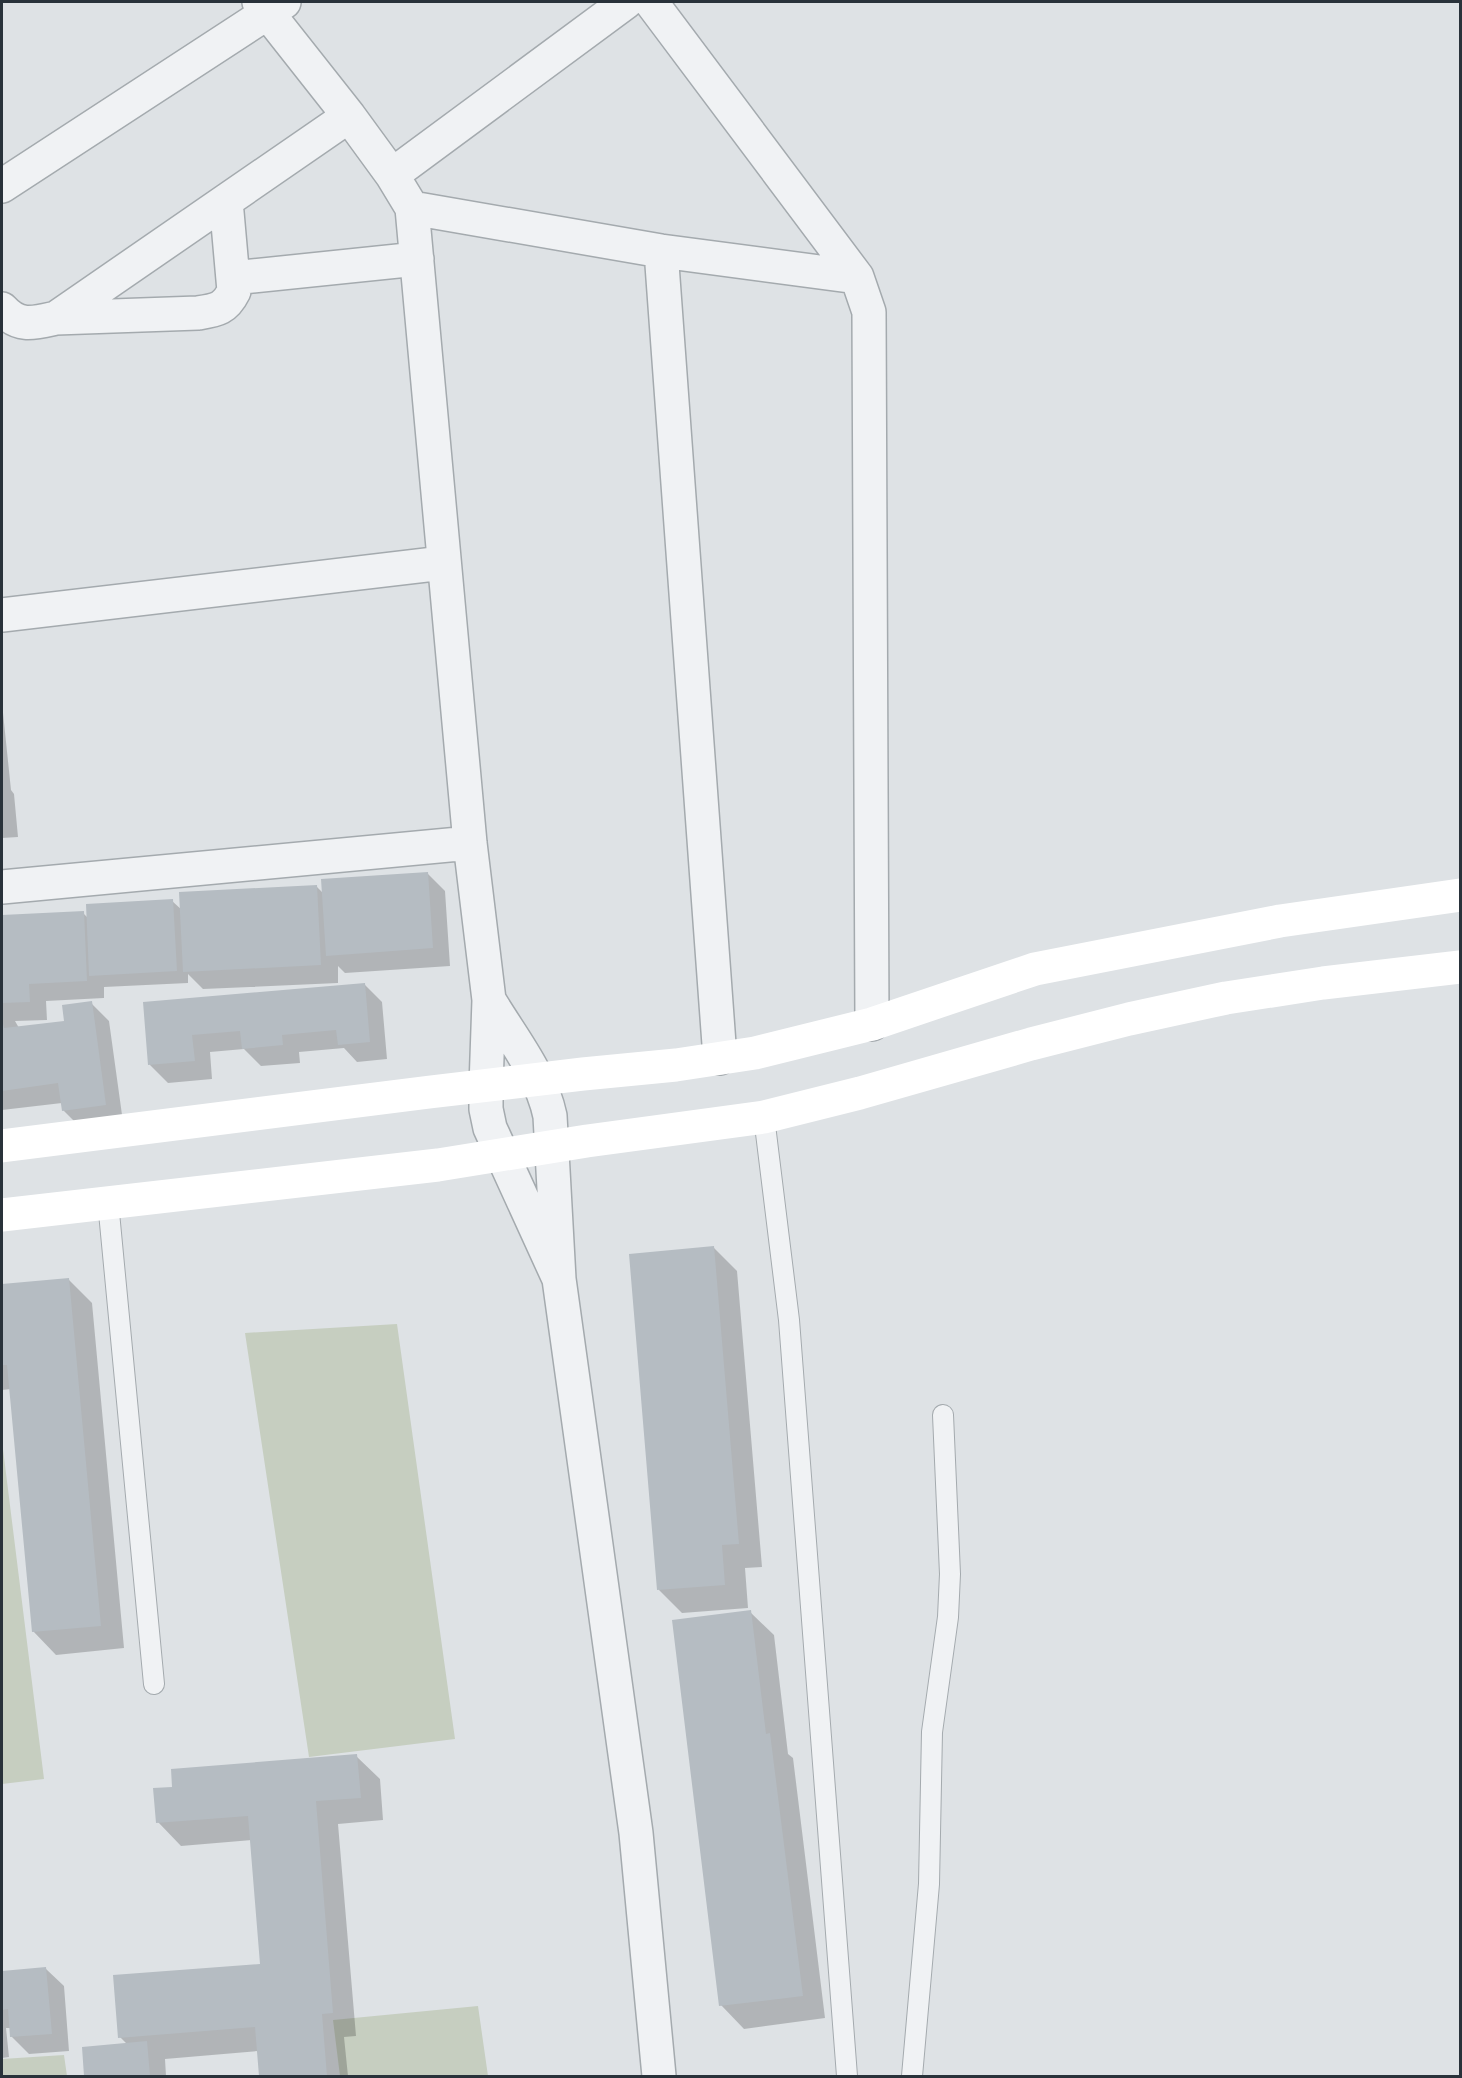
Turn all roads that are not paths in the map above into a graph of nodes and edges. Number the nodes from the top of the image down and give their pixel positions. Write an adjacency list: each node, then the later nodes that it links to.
1 (626, 2): 5 (street)
2 (651, 2): 11 (street)
3 (270, 6): 4 (street); 6 (street)
4 (349, 116): 5 (street); 7 (street)
5 (392, 175): 8 (street)
6 (2, 186)
7 (226, 201): 12 (street); 14 (street)
8 (412, 208): 9 (street); 10 (street)
9 (661, 251): 11 (street); 23 (street)
10 (417, 259): 12 (street); 15 (street)
11 (857, 277): 22 (street)
12 (233, 278): 14 (street)
13 (2, 309): 14 (street)
14 (56, 318)
15 (443, 564): 16 (street); 17 (street)
16 (2, 615)
17 (470, 843): 18 (street); 21 (street)
18 (2, 887)
19 (1461, 895): 22 (street)
20 (1461, 967): 26 (street)
21 (489, 1000): 24 (street); 25 (street)
22 (872, 1024): 23 (street)
23 (720, 1058): 24 (street)
24 (538, 1080): 25 (street); 28 (street)
25 (486, 1086): 27 (street); 29 (street)
26 (764, 1117): 28 (street); 36 (lane)
27 (2, 1146)
28 (552, 1146): 29 (street); 32 (street)
29 (503, 1154): 30 (street); 32 (street)
30 (108, 1202): 31 (street); 34 (lane)
31 (2, 1215)
32 (559, 1279): 35 (street)
33 (943, 1414): 37 (lane)
34 (154, 1684)
35 (660, 2076)
36 (847, 2076)
37 (912, 2076)

